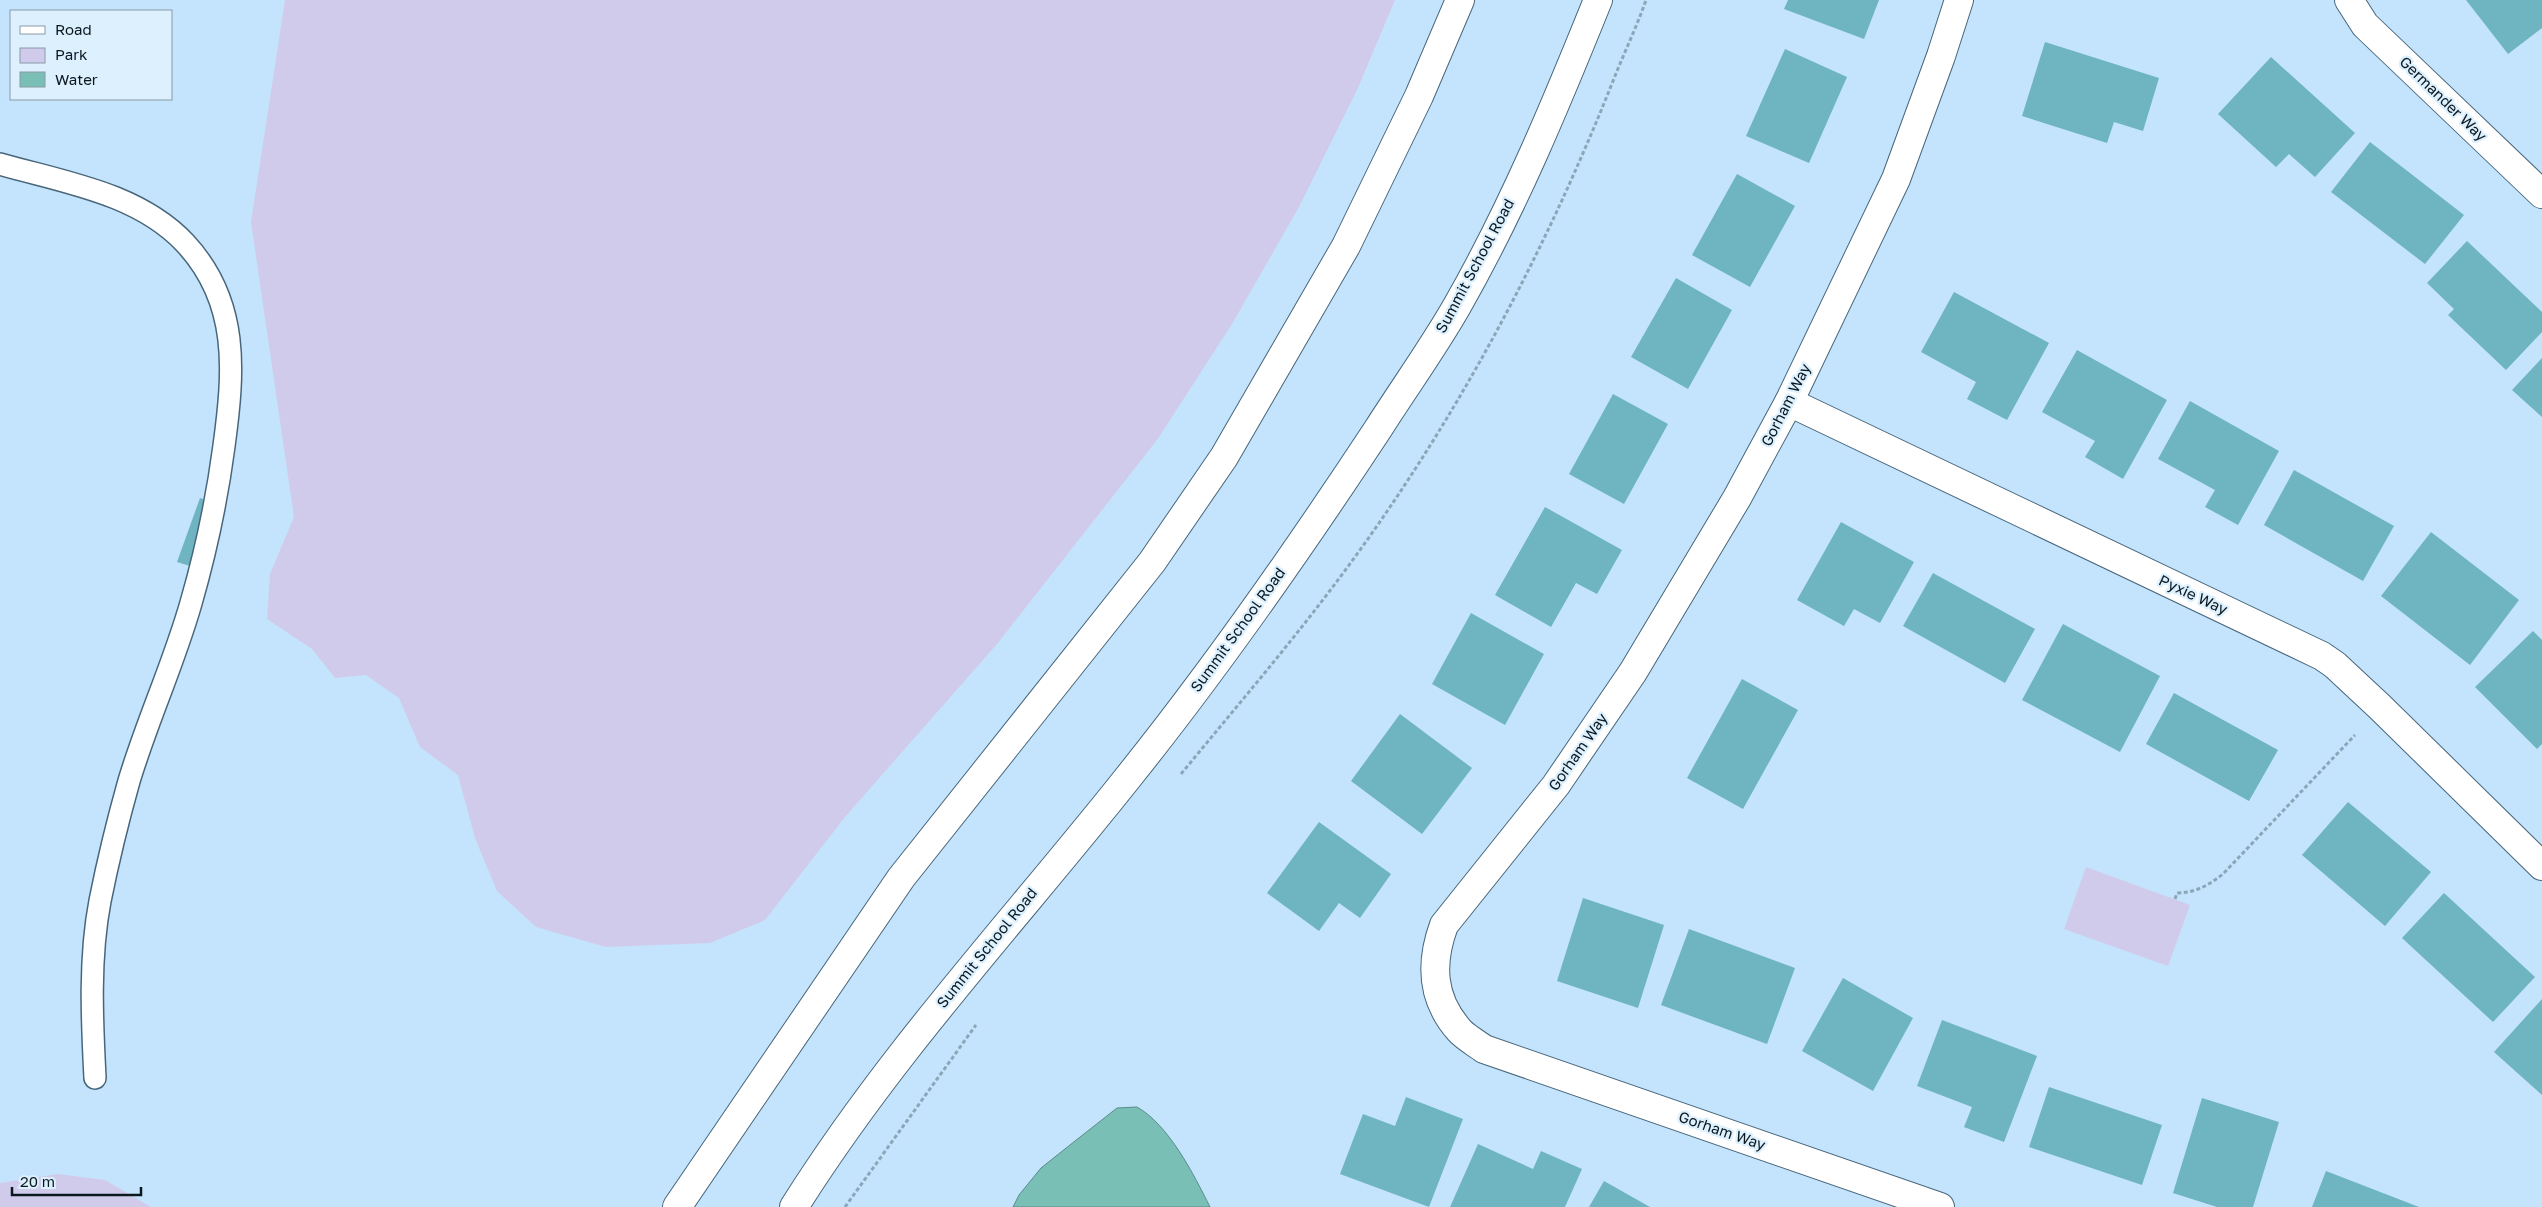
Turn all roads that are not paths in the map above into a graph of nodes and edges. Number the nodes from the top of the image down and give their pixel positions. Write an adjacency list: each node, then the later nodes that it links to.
1 (1460, 0): 10 (street)
2 (1598, 0): 11 (street, Summit School Road)
3 (1959, 0): 7 (street, Gorham Way)
4 (2349, 0): 6 (street, Germander Way)
5 (0, 164): 9 (lane)
6 (2542, 194)
7 (1789, 402): 8 (street, Pyxie Way); 12 (street, Gorham Way)
8 (2542, 866)
9 (95, 1078)
10 (676, 1207)
11 (794, 1207)
12 (1940, 1207)

